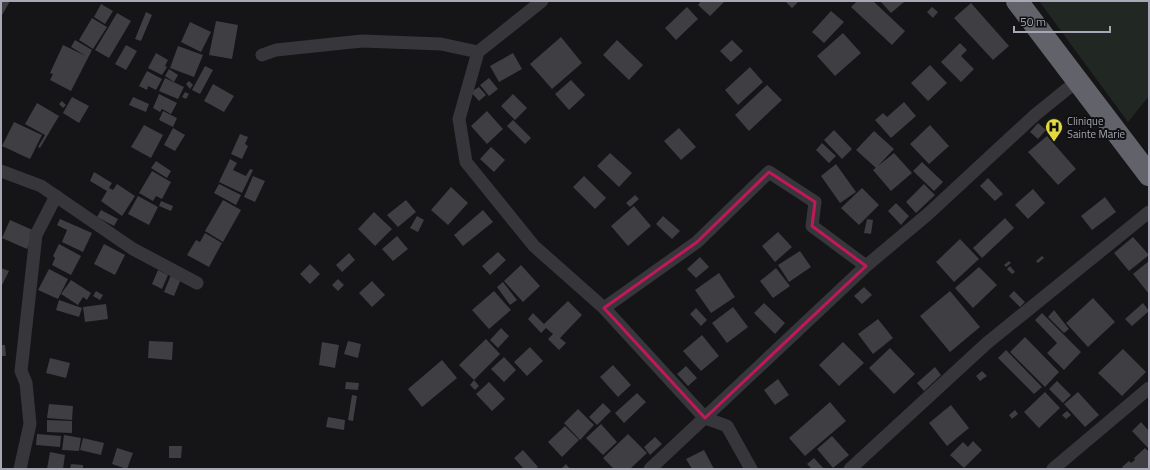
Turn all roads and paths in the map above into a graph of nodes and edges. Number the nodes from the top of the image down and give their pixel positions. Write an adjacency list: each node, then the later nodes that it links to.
1 (542, 1): 3 (street)
2 (1017, 1): 5 (highway)
3 (478, 52): 4 (street); 12 (street)
4 (262, 55)
5 (1077, 80): 7 (highway); 10 (street)
6 (1, 171): 8 (street)
7 (1149, 175)
8 (56, 196): 11 (street); 15 (street)
9 (1149, 212): 18 (street)
10 (866, 266): 12 (street); 14 (street)
11 (197, 283)
12 (604, 308): 14 (street)
13 (1149, 388): 19 (street)
14 (705, 418): 16 (street); 17 (street)
15 (20, 469)
16 (650, 469)
17 (751, 469)
18 (850, 469)
19 (1053, 469)

